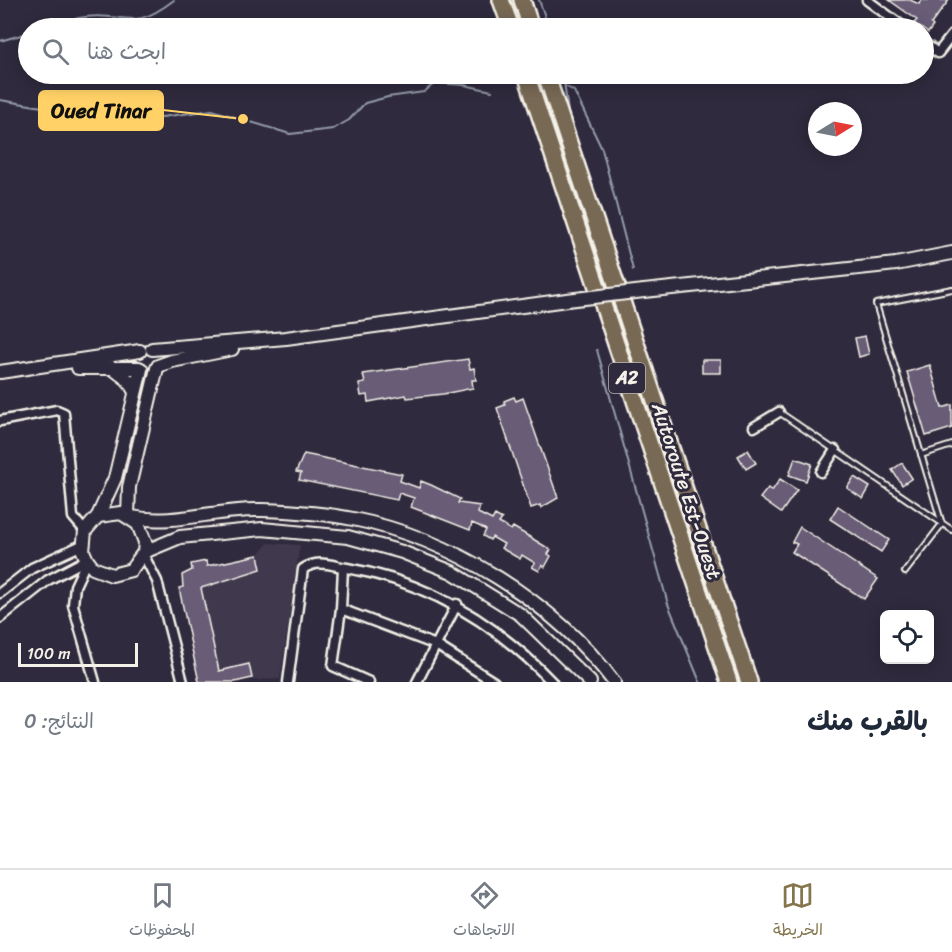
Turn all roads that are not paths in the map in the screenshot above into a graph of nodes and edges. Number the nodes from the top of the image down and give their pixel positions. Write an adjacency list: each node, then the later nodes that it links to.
1 (501, 0): 4 (highway)
2 (522, 0): 5 (highway)
3 (867, 0): 6 (street)
4 (507, 18)
5 (528, 18)
6 (891, 18)
7 (952, 35): 8 (street)
8 (934, 50)
9 (529, 84): 54 (highway, Autoroute Est-Ouest / A2)
10 (549, 84): 55 (highway, Autoroute Est-Ouest / A2)
11 (952, 253): 13 (main road, bridge)
12 (952, 288): 28 (lane)
13 (286, 338): 14 (main road); 15 (main road)
14 (146, 350): 17 (main road); 18 (main road); 19 (main road)
15 (185, 358): 17 (main road); 21 (main road)
16 (110, 367): 18 (main road); 19 (main road); 22 (main road)
17 (157, 367): 19 (main road); 21 (main road)
18 (32, 369): 20 (main road)
19 (140, 369): 22 (main road)
20 (0, 372)
21 (152, 386): 31 (main road)
22 (135, 392): 30 (main road)
23 (779, 412): 25 (street); 27 (lane)
24 (0, 421): 34 (street)
25 (754, 427)
26 (952, 445): 28 (lane)
27 (835, 450): 29 (street); 32 (lane)
28 (921, 455): 32 (lane)
29 (821, 472)
30 (98, 516): 31 (main road); 34 (main road)
31 (129, 517): 36 (main road); 53 (main road)
32 (942, 524): 33 (lane); 39 (lane)
33 (952, 530)
34 (85, 531): 35 (main road)
35 (82, 545): 37 (main road); 40 (street)
36 (143, 553): 37 (main road); 46 (street); 52 (main road)
37 (87, 560): 43 (street); 45 (street)
38 (343, 568): 41 (street); 42 (street); 47 (street)
39 (905, 572)
40 (0, 593)
41 (457, 604): 44 (street); 51 (street)
42 (341, 609): 44 (street); 48 (street)
43 (0, 618)
44 (436, 645): 49 (street); 50 (street)
45 (95, 682)
46 (183, 682)
47 (288, 682)
48 (369, 682)
49 (417, 682)
50 (494, 682)
51 (552, 682)
52 (590, 682)
53 (614, 682)
54 (729, 682)
55 (749, 682)

